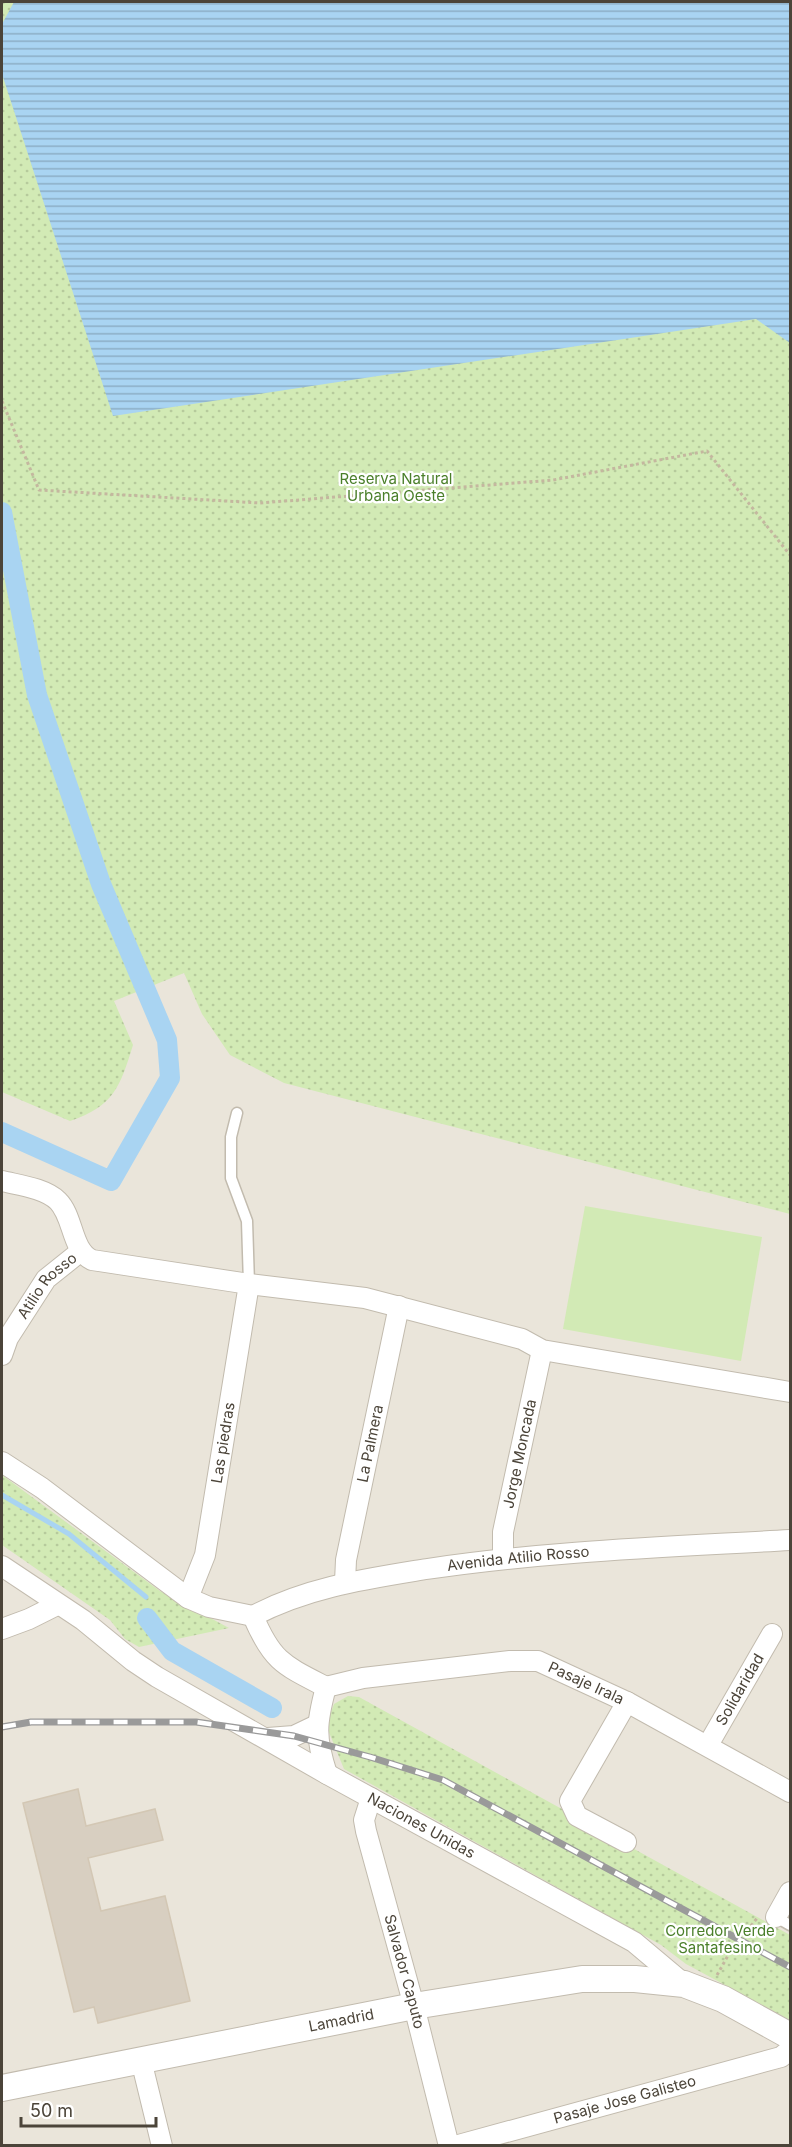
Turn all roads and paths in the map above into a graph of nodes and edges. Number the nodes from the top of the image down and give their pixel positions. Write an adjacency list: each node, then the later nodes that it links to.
1 (2, 401): 2 (path)
2 (790, 555)
3 (237, 1113): 6 (lane)
4 (2, 1181): 5 (street)
5 (81, 1251): 6 (street); 9 (street, Atilio Rosso)
6 (249, 1284): 7 (street); 16 (street, Las piedras)
7 (399, 1306): 8 (street); 15 (street, La Palmera)
8 (542, 1350): 10 (street); 13 (street, Jorge Moncada)
9 (2, 1355)
10 (790, 1392)
11 (2, 1462): 16 (street)
12 (790, 1540): 13 (street, Avenida Atilio Rosso)
13 (503, 1557): 15 (street, Avenida Atilio Rosso)
14 (2, 1566): 17 (street, Naciones Unidas)
15 (345, 1582): 18 (street, Avenida Atilio Rosso)
16 (188, 1598): 18 (street)
17 (57, 1605): 19 (street); 24 (street, Naciones Unidas)
18 (253, 1616): 21 (street)
19 (2, 1629)
20 (772, 1634): 25 (street, Solidaridad)
21 (326, 1687): 22 (street, Pasaje Irala); 23 (street)
22 (627, 1702): 25 (street, Pasaje Irala); 29 (street)
23 (317, 1725): 24 (street); 26 (street)
24 (268, 1738): 26 (street, Naciones Unidas)
25 (708, 1746): 27 (street, Pasaje Irala)
26 (327, 1774): 28 (street, Naciones Unidas)
27 (790, 1791)
28 (371, 1797): 33 (street, Naciones Unidas); 34 (street, Salvador Caputo)
29 (626, 1842)
30 (790, 1892): 31 (street)
31 (783, 1921): 32 (path)
32 (720, 1969)
33 (684, 1984): 34 (street, Lamadrid); 35 (street, Naciones Unidas)
34 (414, 2006): 37 (street, Lamadrid); 40 (street, Salvador Caputo)
35 (790, 2036)
36 (790, 2050): 41 (street, Pasaje Jose Galisteo)
37 (141, 2060): 38 (street, Lamadrid); 39 (street)
38 (2, 2088)
39 (162, 2145)
40 (449, 2145)
41 (455, 2145)

